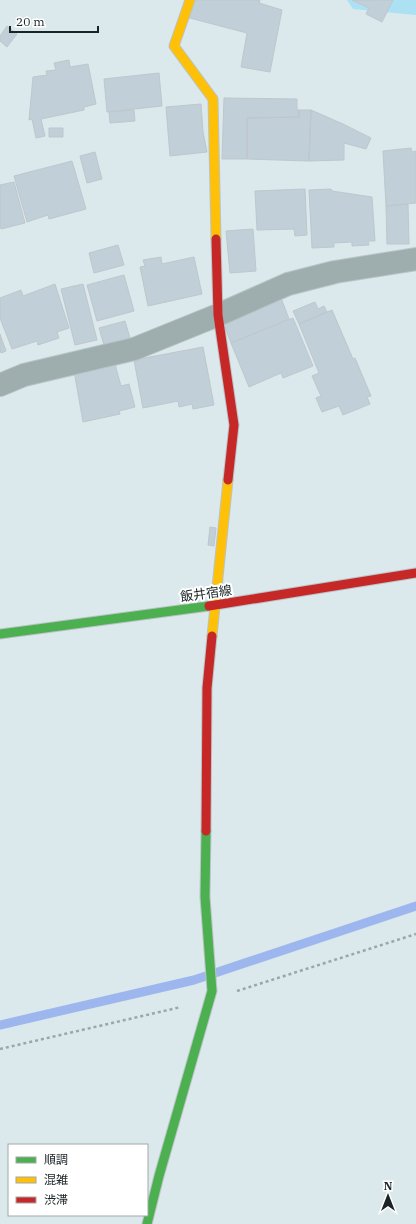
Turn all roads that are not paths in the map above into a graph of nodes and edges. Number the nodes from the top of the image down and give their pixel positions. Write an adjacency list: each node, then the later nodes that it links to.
1 (190, 0): 3 (street)
2 (416, 259): 3 (street)
3 (218, 315): 4 (street); 6 (street)
4 (0, 385)
5 (416, 574): 6 (street, 飯井宿線)
6 (217, 605): 7 (street, 飯井宿線); 8 (street)
7 (0, 634)
8 (147, 1224)

